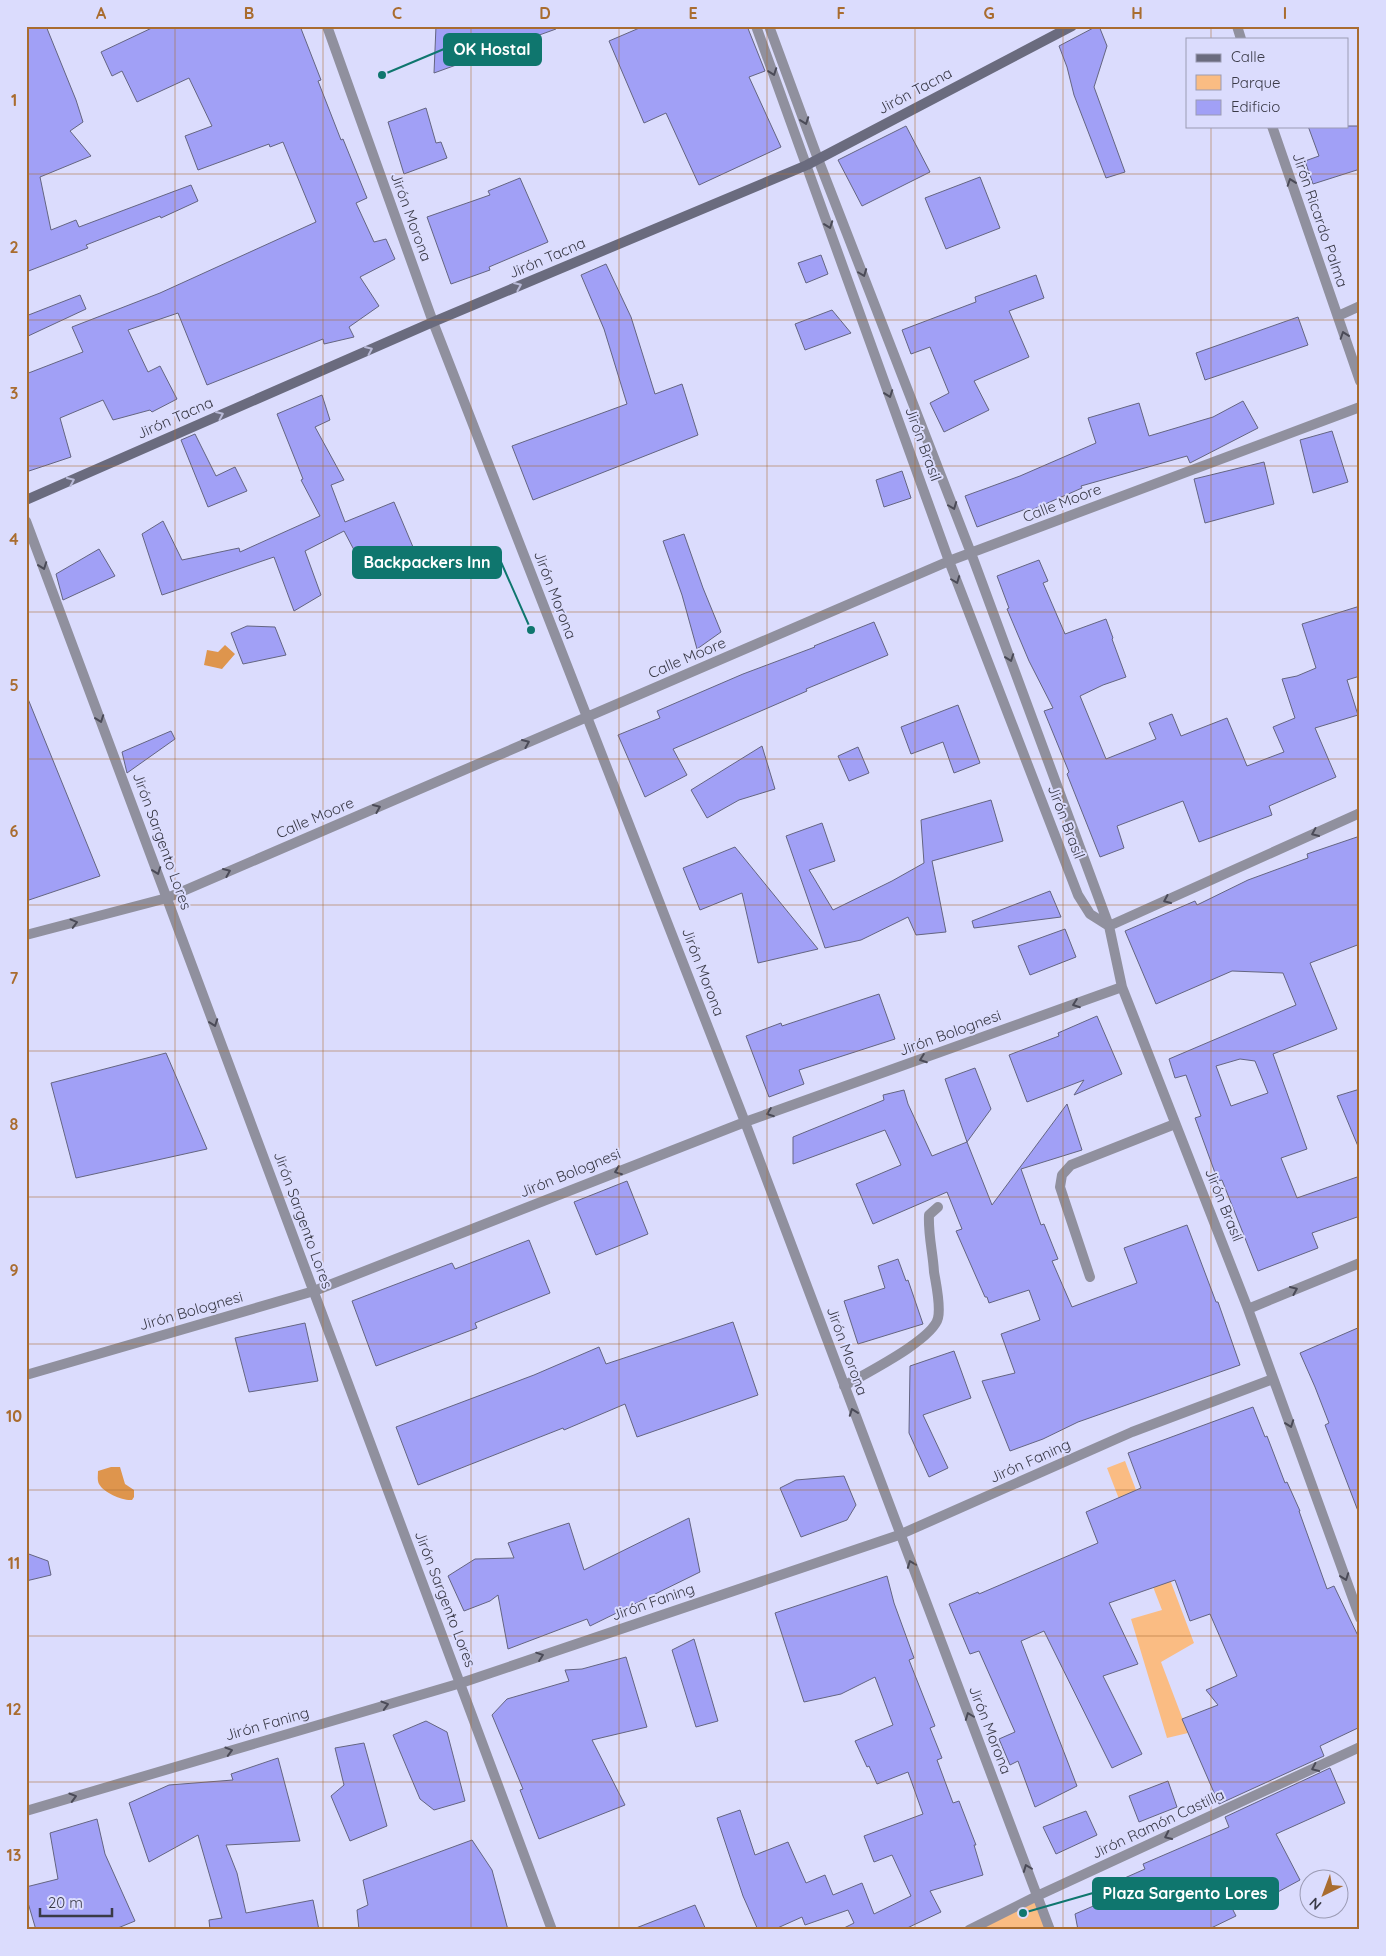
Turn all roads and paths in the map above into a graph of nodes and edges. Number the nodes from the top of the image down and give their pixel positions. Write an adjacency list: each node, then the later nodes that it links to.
1 (327, 26): 12 (street, Jirón Morona)
2 (756, 26): 9 (street, Jirón Brasil, one-way to 9)
3 (770, 26): 8 (street, one-way to 8)
4 (1072, 26): 8 (street, Jirón Tacna)
5 (1237, 26): 6 (street)
6 (1242, 38)
7 (1273, 128): 11 (street, Jirón Ricardo Palma, one-way to 7)
8 (818, 159): 9 (street, Jirón Tacna); 13 (street, one-way to 13)
9 (807, 164): 12 (street, Jirón Tacna, one-way to 9); 14 (street, Jirón Brasil, one-way to 14)
10 (1360, 306): 11 (street)
11 (1338, 316): 15 (street, Jirón Ricardo Palma, one-way to 11)
12 (433, 322): 17 (street, Jirón Tacna, one-way to 12); 21 (street, Jirón Morona)
13 (900, 369): 14 (street); 19 (street, one-way to 19)
14 (882, 376): 20 (street, Jirón Brasil, one-way to 20)
15 (1360, 381)
16 (1360, 407): 19 (street, Calle Moore)
17 (26, 500)
18 (26, 521): 23 (street, Jirón Sargento Lores, one-way to 23)
19 (971, 554): 20 (street, Calle Moore); 24 (street, one-way to 24)
20 (949, 561): 21 (street, Calle Moore); 24 (street, Jirón Brasil, one-way to 24)
21 (586, 717): 23 (street, Calle Moore, one-way to 21); 27 (street, Jirón Morona)
22 (1360, 813): 24 (street, one-way to 24)
23 (167, 898): 25 (street, Calle Moore, one-way to 23); 32 (street, Jirón Sargento Lores, one-way to 32)
24 (1109, 926): 26 (street, Jirón Brasil)
25 (26, 934)
26 (1122, 987): 27 (street, Jirón Bolognesi, one-way to 27); 28 (street, Jirón Brasil)
27 (745, 1122): 32 (street, Jirón Bolognesi, one-way to 32); 36 (street, Jirón Morona)
28 (1175, 1124): 31 (street); 33 (street, Jirón Brasil)
29 (938, 1207): 36 (street)
30 (1360, 1263): 33 (street, one-way to 30)
31 (1090, 1277)
32 (314, 1291): 34 (street, Jirón Bolognesi); 39 (street, Jirón Sargento Lores)
33 (1248, 1309): 35 (street, Jirón Brasil)
34 (26, 1375)
35 (1273, 1379): 37 (street, Jirón Faning); 38 (street, Jirón Brasil, one-way to 38)
36 (844, 1386): 37 (street, Jirón Morona, one-way to 36)
37 (899, 1535): 39 (street, Jirón Faning, one-way to 37); 42 (street, Jirón Morona, one-way to 37)
38 (1360, 1618)
39 (460, 1683): 41 (street, Jirón Faning, one-way to 39); 43 (street, Jirón Sargento Lores)
40 (1360, 1748): 42 (street, Jirón Ramón Castilla, one-way to 42)
41 (26, 1811)
42 (1037, 1896): 44 (street, Jirón Ramón Castilla); 45 (street, Jirón Morona)
43 (552, 1930)
44 (969, 1930)
45 (1050, 1930)

